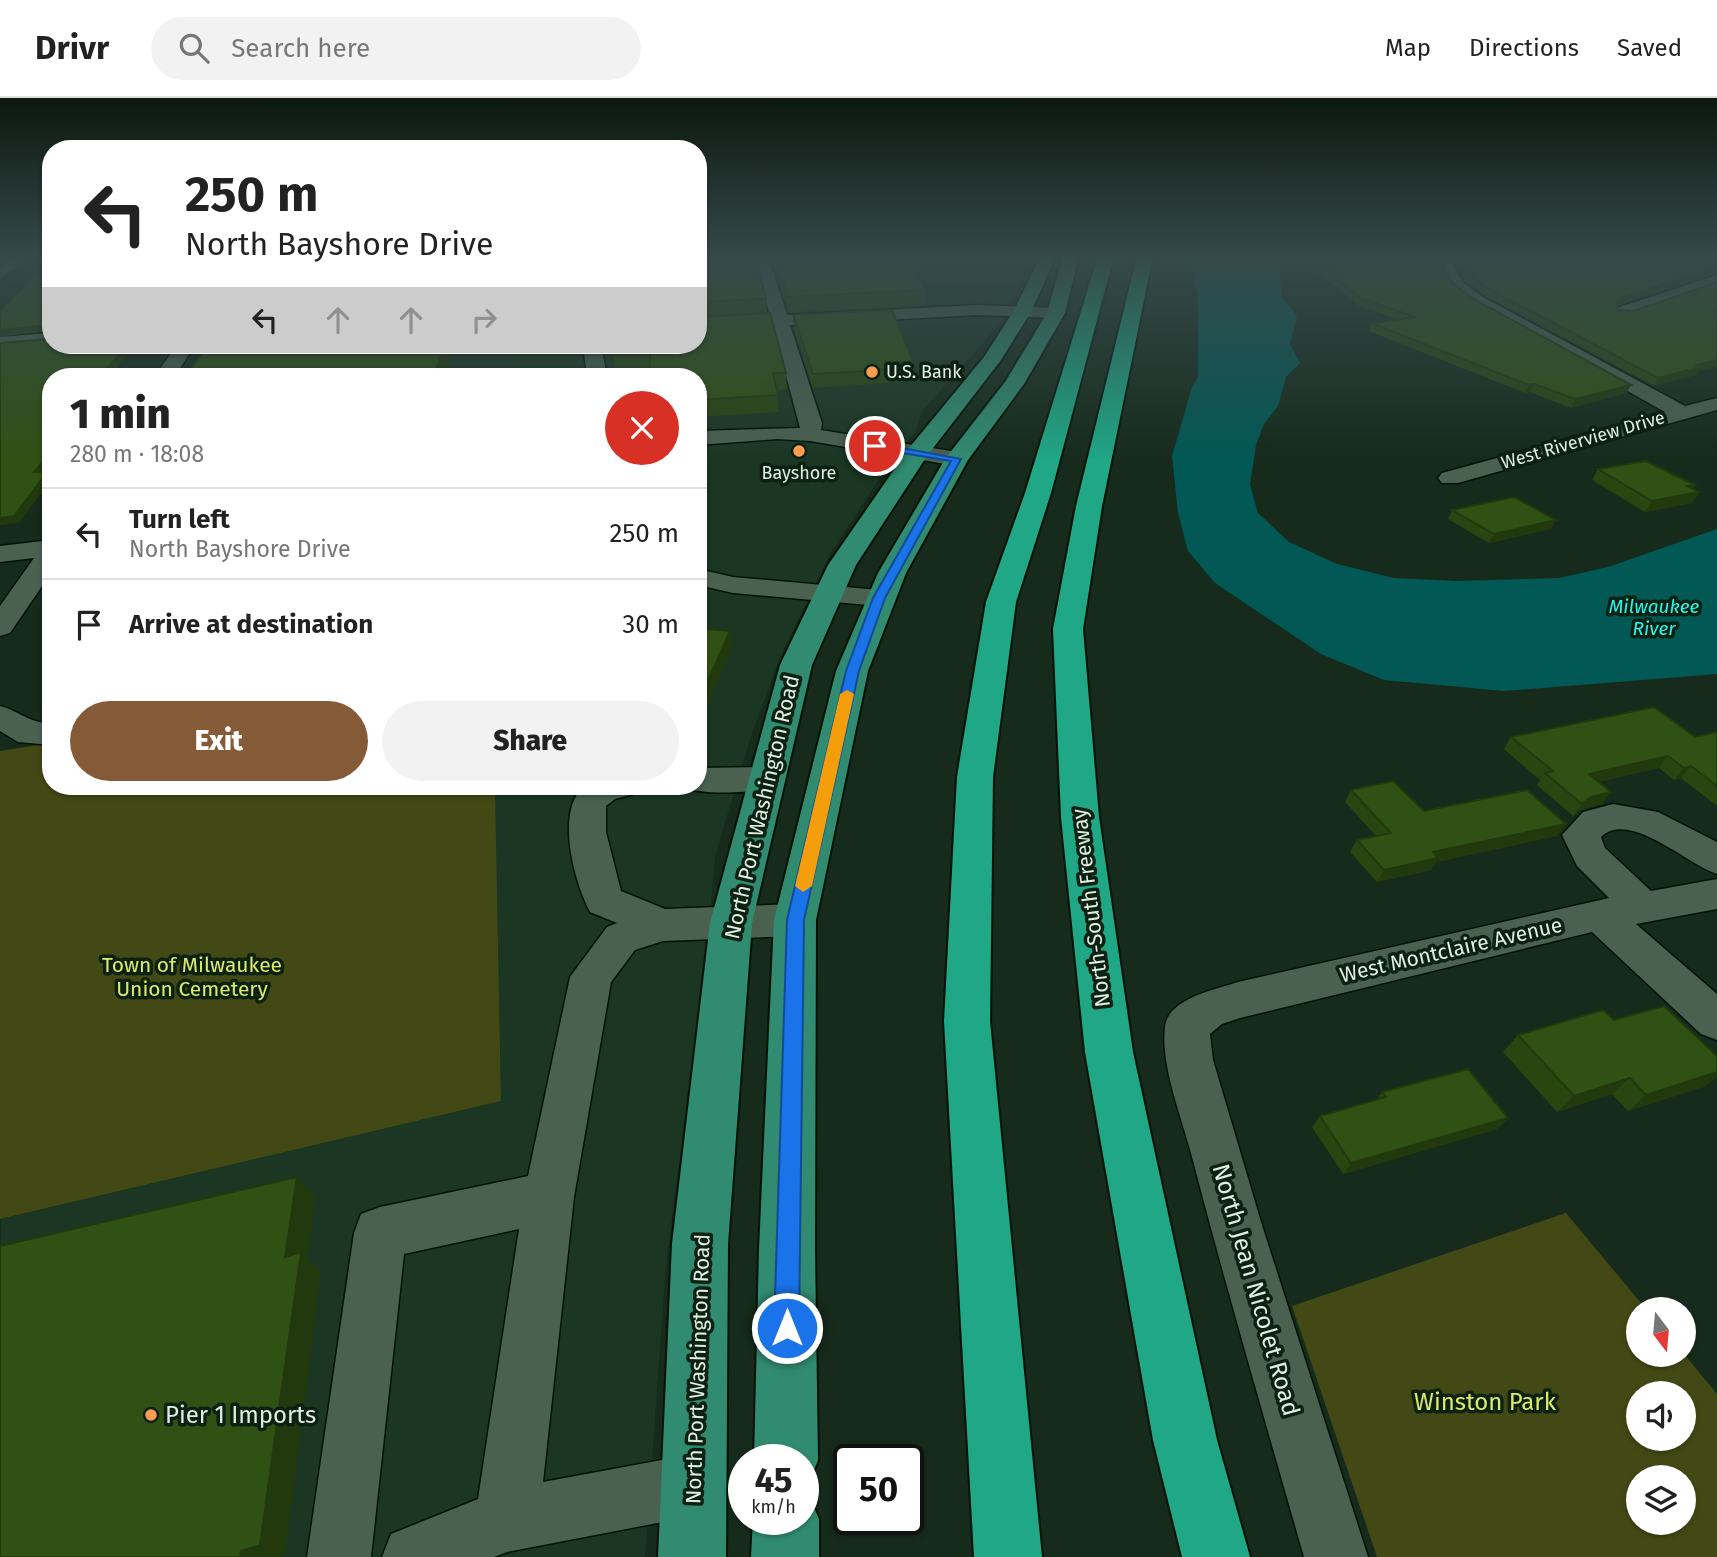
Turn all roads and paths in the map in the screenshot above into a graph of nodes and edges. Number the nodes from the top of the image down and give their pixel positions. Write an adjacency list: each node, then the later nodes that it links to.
1 (782, 324): 11 (street)
2 (1014, 324): 13 (main road, North Port Washington Road)
3 (1049, 324): 14 (main road)
4 (1086, 324): 46 (highway)
5 (1129, 324): 47 (highway, North-South Freeway)
6 (1521, 324): 10 (street)
7 (42, 339): 8 (street)
8 (0, 342)
9 (1717, 404): 10 (street, West Riverview Drive)
10 (1682, 413): 15 (street, West Riverview Drive)
11 (810, 435): 12 (street); 13 (street)
12 (707, 437)
13 (916, 453): 14 (street); 20 (main road, North Port Washington Road)
14 (957, 459): 21 (main road)
15 (1450, 478)
16 (42, 551): 17 (street)
17 (0, 554)
18 (42, 564): 22 (street)
19 (707, 579): 20 (street)
20 (829, 592): 21 (street); 26 (main road, North Port Washington Road)
21 (879, 598): 32 (main road)
22 (0, 627)
23 (0, 716): 24 (street)
24 (42, 734)
25 (707, 779): 26 (street)
26 (767, 779): 33 (main road, North Port Washington Road)
27 (596, 795): 34 (street)
28 (1717, 860): 30 (street)
29 (1717, 894): 30 (street, West Montclaire Avenue)
30 (1643, 907): 31 (street, West Montclaire Avenue)
31 (1599, 915): 35 (street); 36 (street, West Montclaire Avenue)
32 (795, 920): 33 (street); 38 (main road)
33 (731, 923): 34 (street); 39 (main road, North Port Washington Road)
34 (663, 925): 37 (street)
35 (1717, 1021)
36 (1190, 1022): 48 (street, North Jean Nicolet Road)
37 (549, 1196): 40 (street); 42 (street)
38 (786, 1444)
39 (694, 1485): 40 (street); 44 (main road, North Port Washington Road)
40 (507, 1520): 43 (street)
41 (786, 1535): 45 (main road)
42 (339, 1557)
43 (414, 1557)
44 (692, 1557)
45 (785, 1557)
46 (1008, 1557)
47 (1216, 1557)
48 (1336, 1557)

